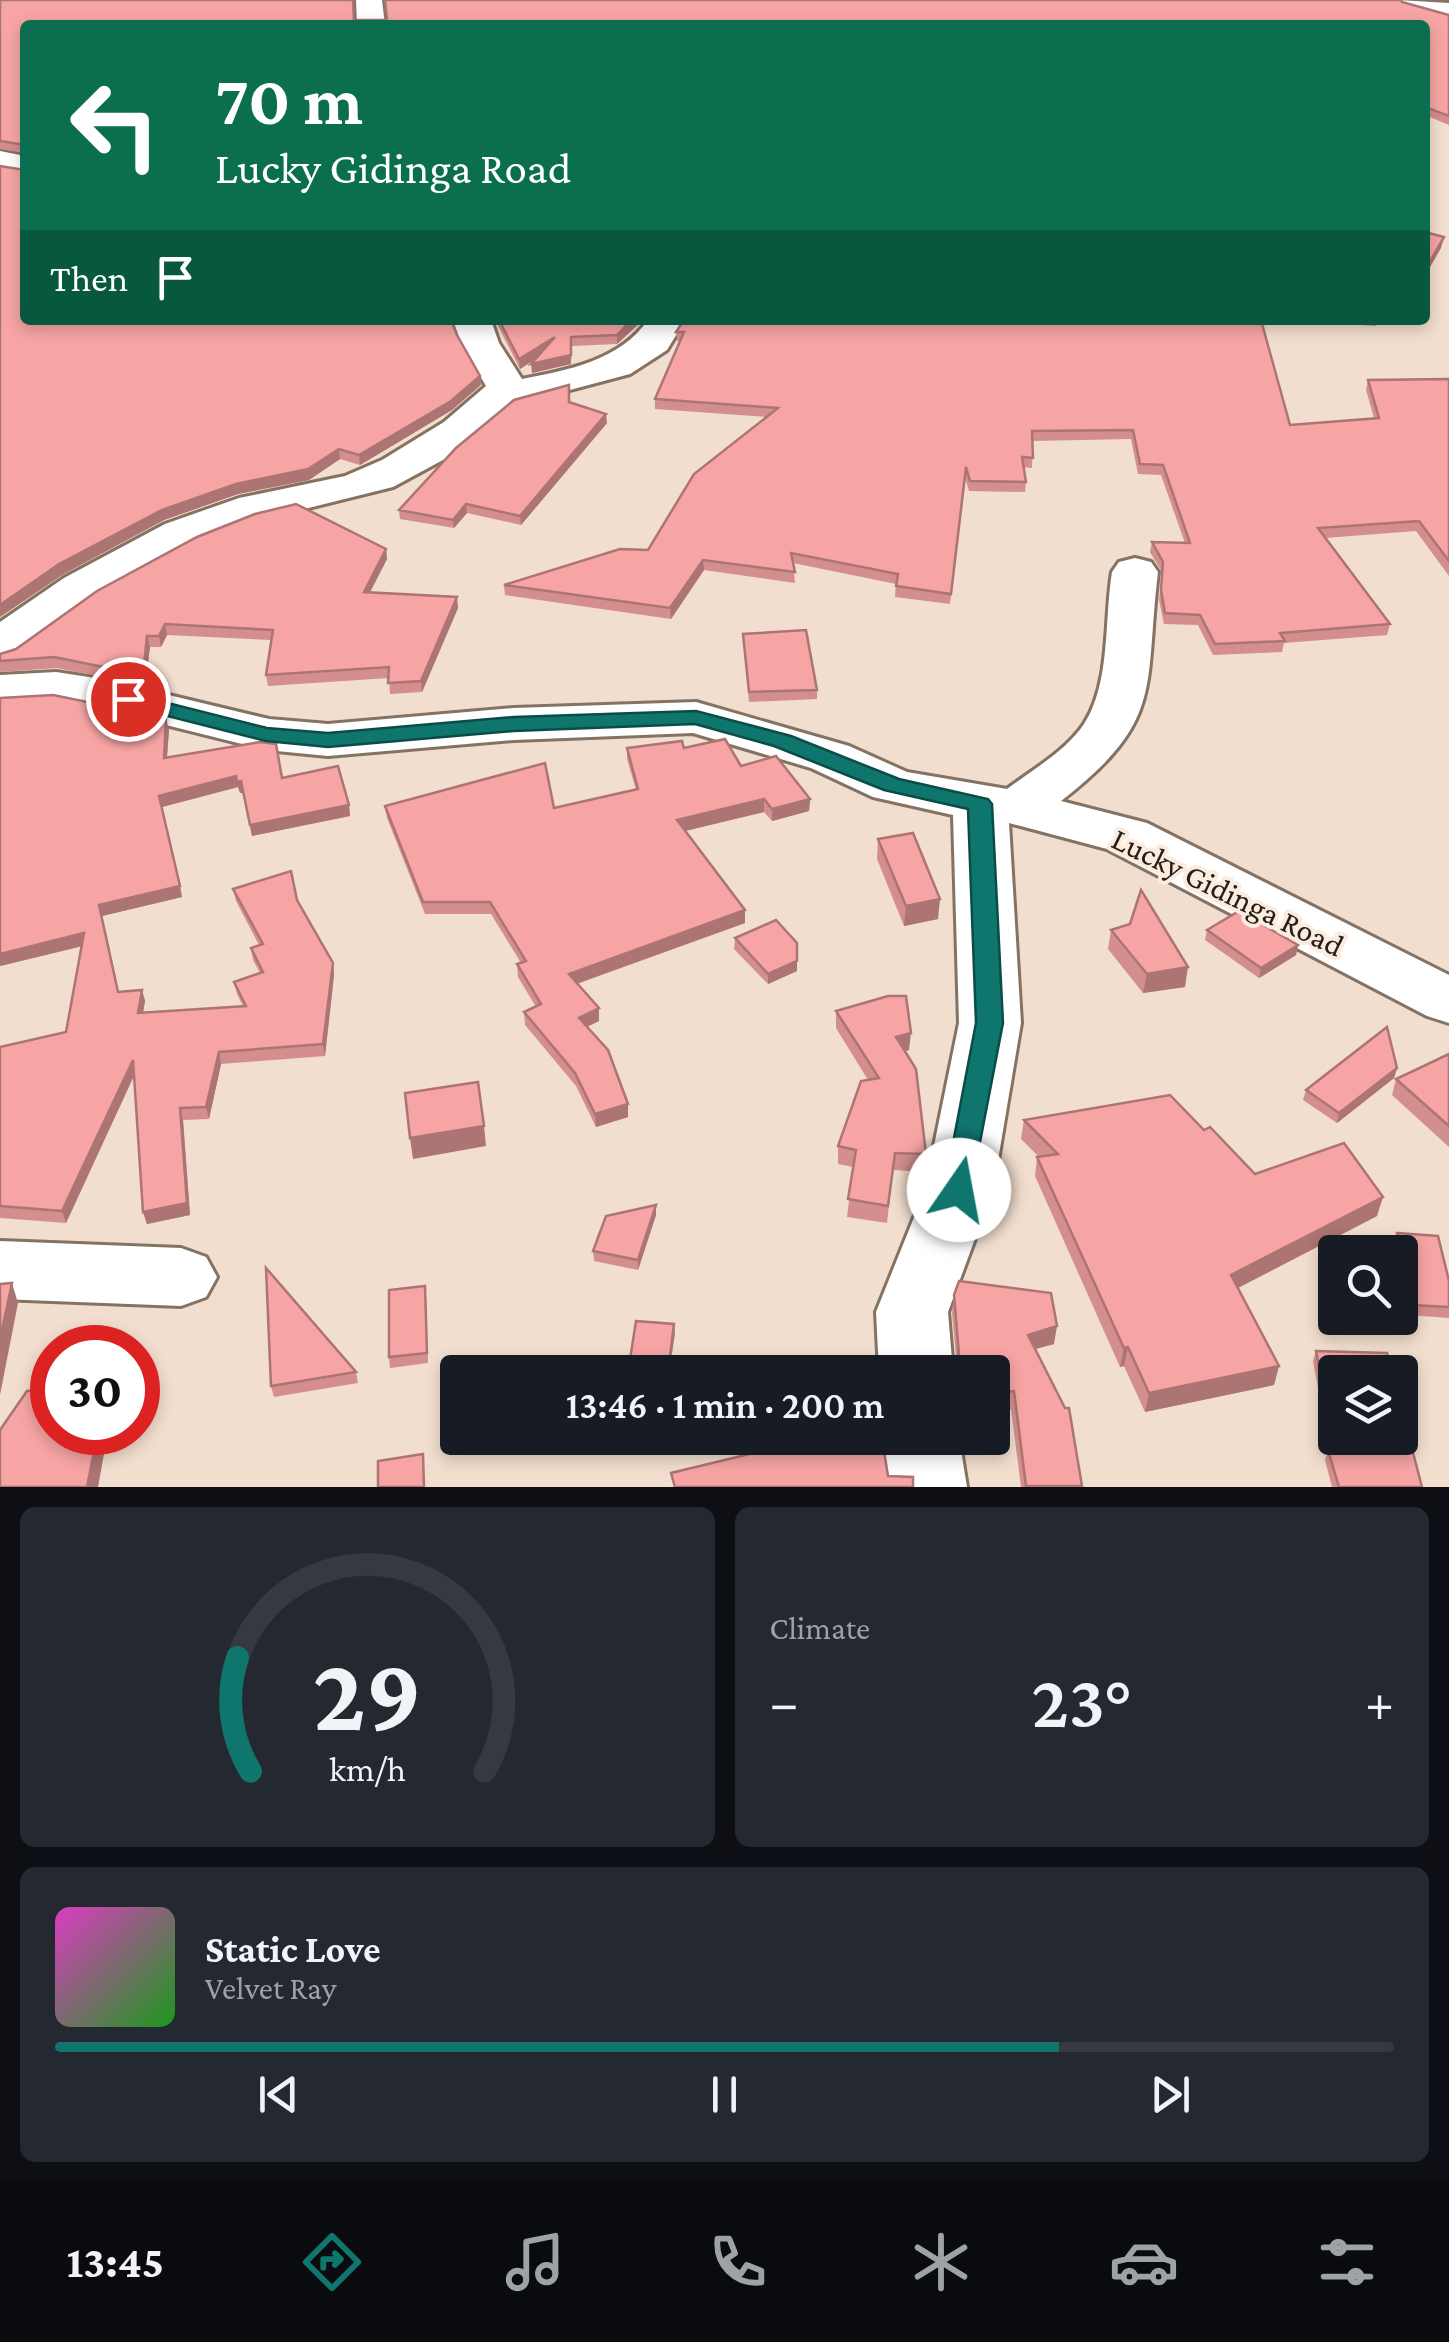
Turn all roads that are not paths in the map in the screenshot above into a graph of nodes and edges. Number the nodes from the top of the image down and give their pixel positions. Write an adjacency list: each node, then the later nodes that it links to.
1 (1411, 0): 2 (street)
2 (1449, 12)
3 (474, 325): 5 (street)
4 (662, 327): 5 (street)
5 (500, 396): 7 (street)
6 (1135, 572): 9 (street)
7 (0, 647)
8 (0, 690): 9 (street, Lucky Gidinga Road)
9 (999, 806): 10 (street, Lucky Gidinga Road); 13 (street)
10 (1449, 1001)
11 (0, 1270): 12 (street)
12 (182, 1278)
13 (915, 1355)
14 (924, 1455): 15 (street)
15 (928, 1487)

